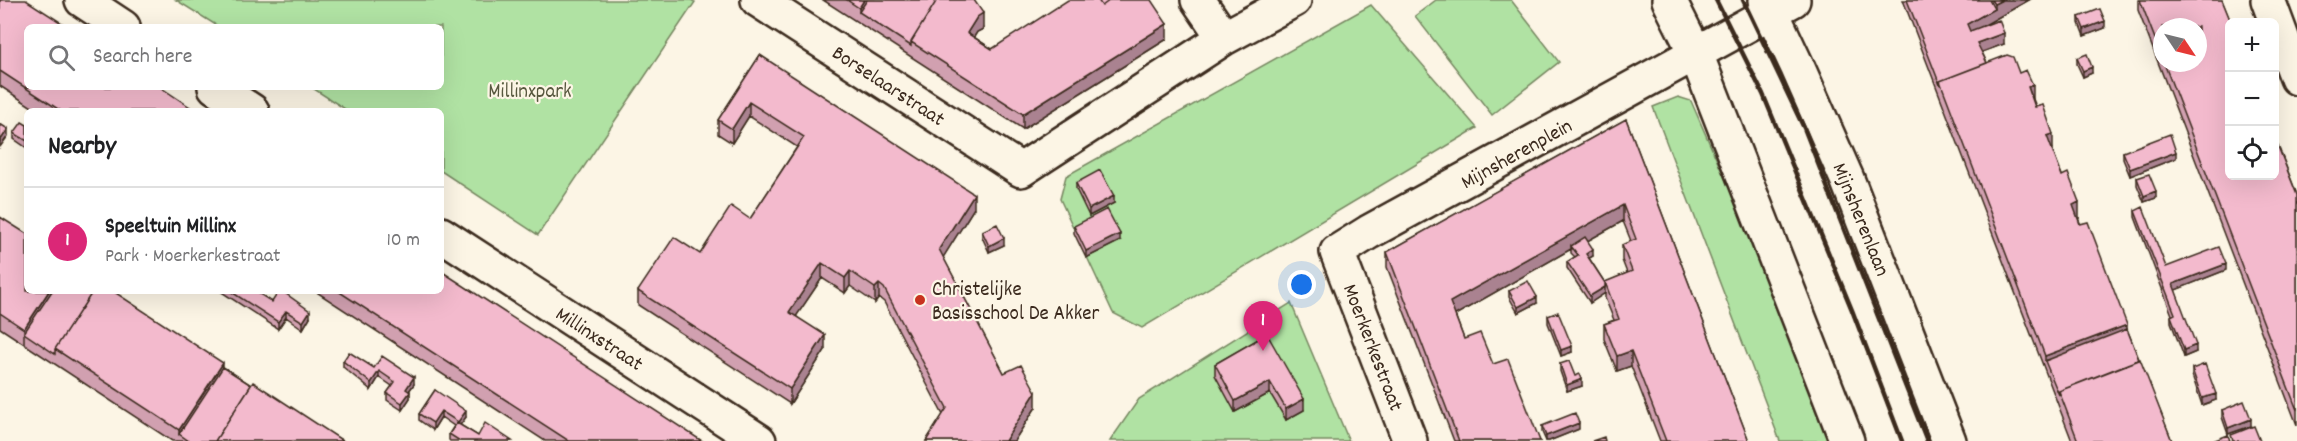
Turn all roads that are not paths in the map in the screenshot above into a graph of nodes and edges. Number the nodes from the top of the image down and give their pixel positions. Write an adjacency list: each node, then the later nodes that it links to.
1 (82, 0): 8 (street)
2 (758, 0): 9 (street, Borselaarstraat)
3 (1198, 0): 9 (street)
4 (1294, 0): 9 (street)
5 (1669, 0): 10 (street)
6 (2268, 0): 11 (street)
7 (1777, 4): 10 (street, Mijnsherenplein); 19 (street, Mijnsherenlaan)
8 (118, 24)
9 (1224, 38)
10 (1696, 54): 15 (street, Mijnsherenplein); 18 (street)
11 (2297, 78)
12 (220, 90): 13 (street)
13 (247, 108)
14 (444, 236): 16 (street, Millinxstraat)
15 (1337, 252): 17 (street, Moerkerkestraat)
16 (759, 441)
17 (1410, 441)
18 (1847, 441)
19 (1949, 441)

